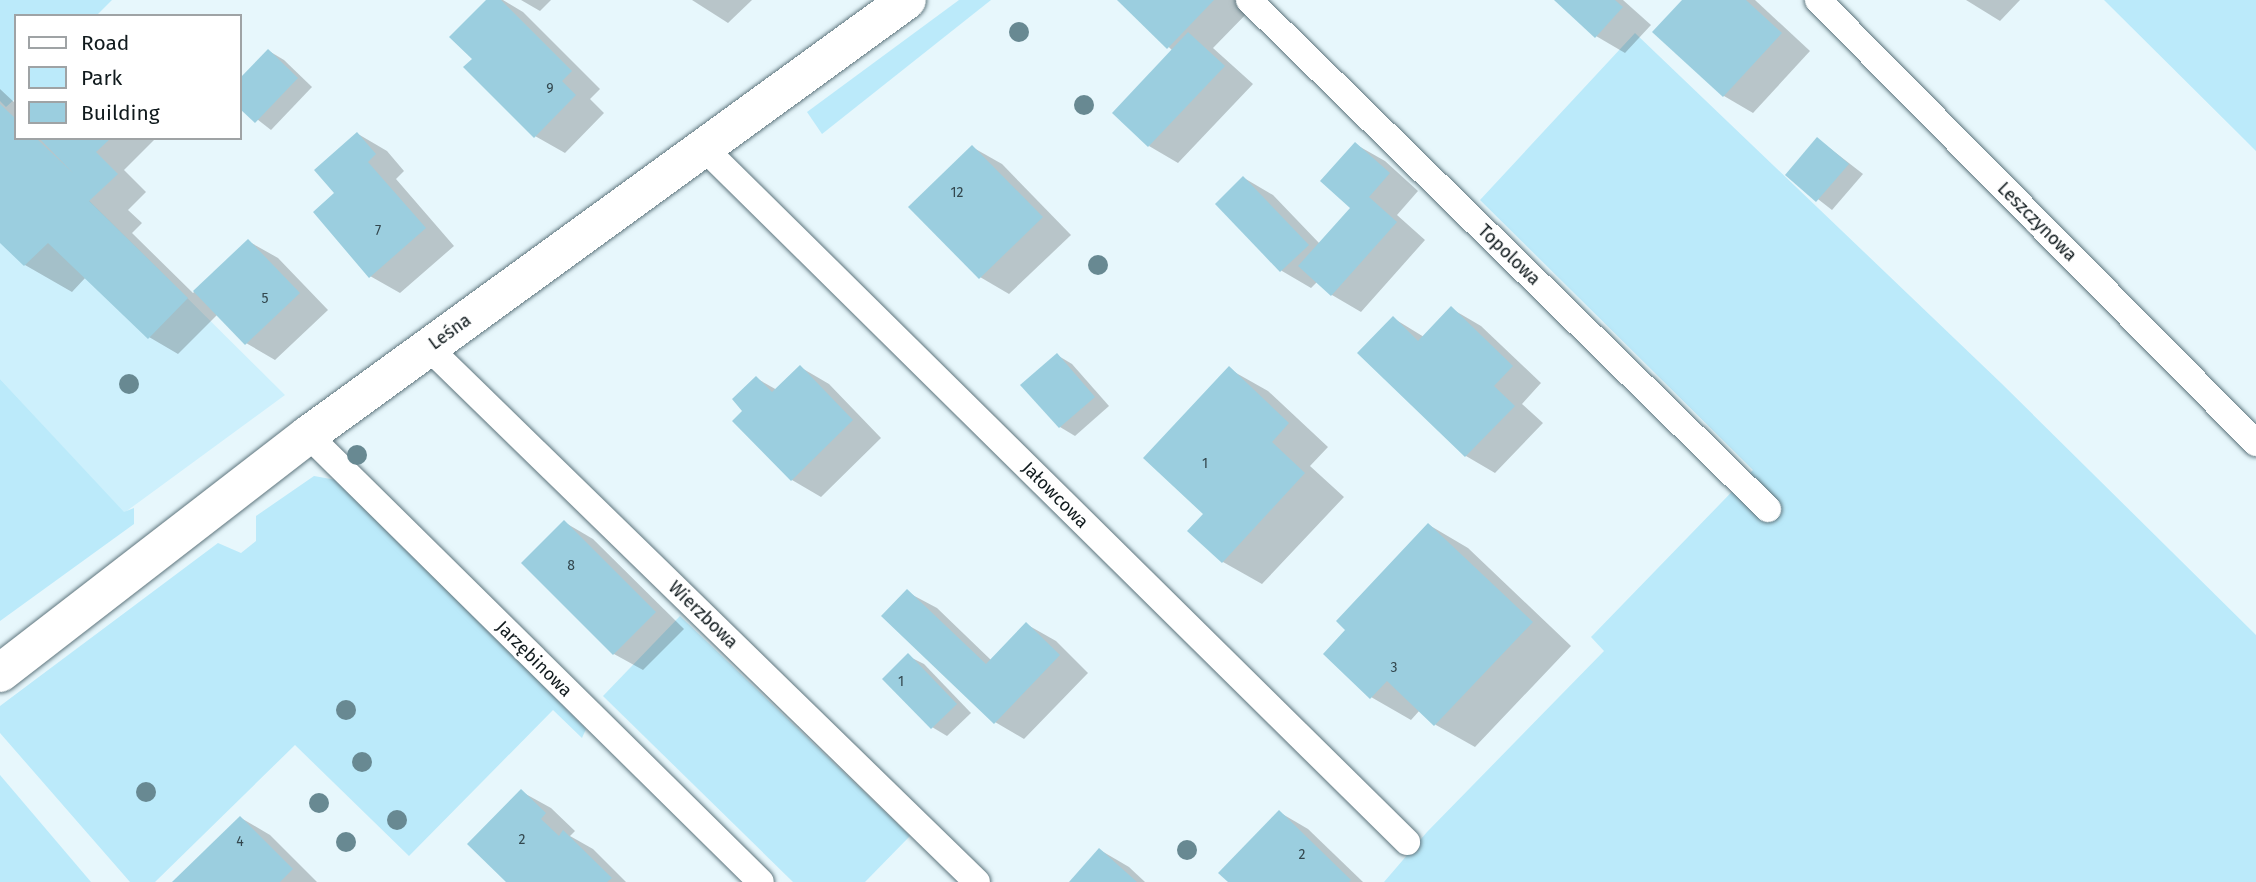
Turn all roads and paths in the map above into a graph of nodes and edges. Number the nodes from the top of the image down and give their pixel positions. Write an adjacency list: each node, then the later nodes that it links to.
1 (907, 0): 4 (street, Leśna)
2 (1250, 0): 8 (lane, Topolowa)
3 (1818, 0): 7 (lane, Leszczynowa)
4 (704, 148): 5 (street, Leśna); 10 (lane, Jałowcowa)
5 (429, 348): 6 (street, Leśna); 12 (lane, Wierzbowa)
6 (308, 435): 9 (street, Leśna); 11 (lane, Jarzębinowa)
7 (2256, 443)
8 (1768, 509)
9 (0, 673)
10 (1407, 842)
11 (761, 882)
12 (977, 882)

